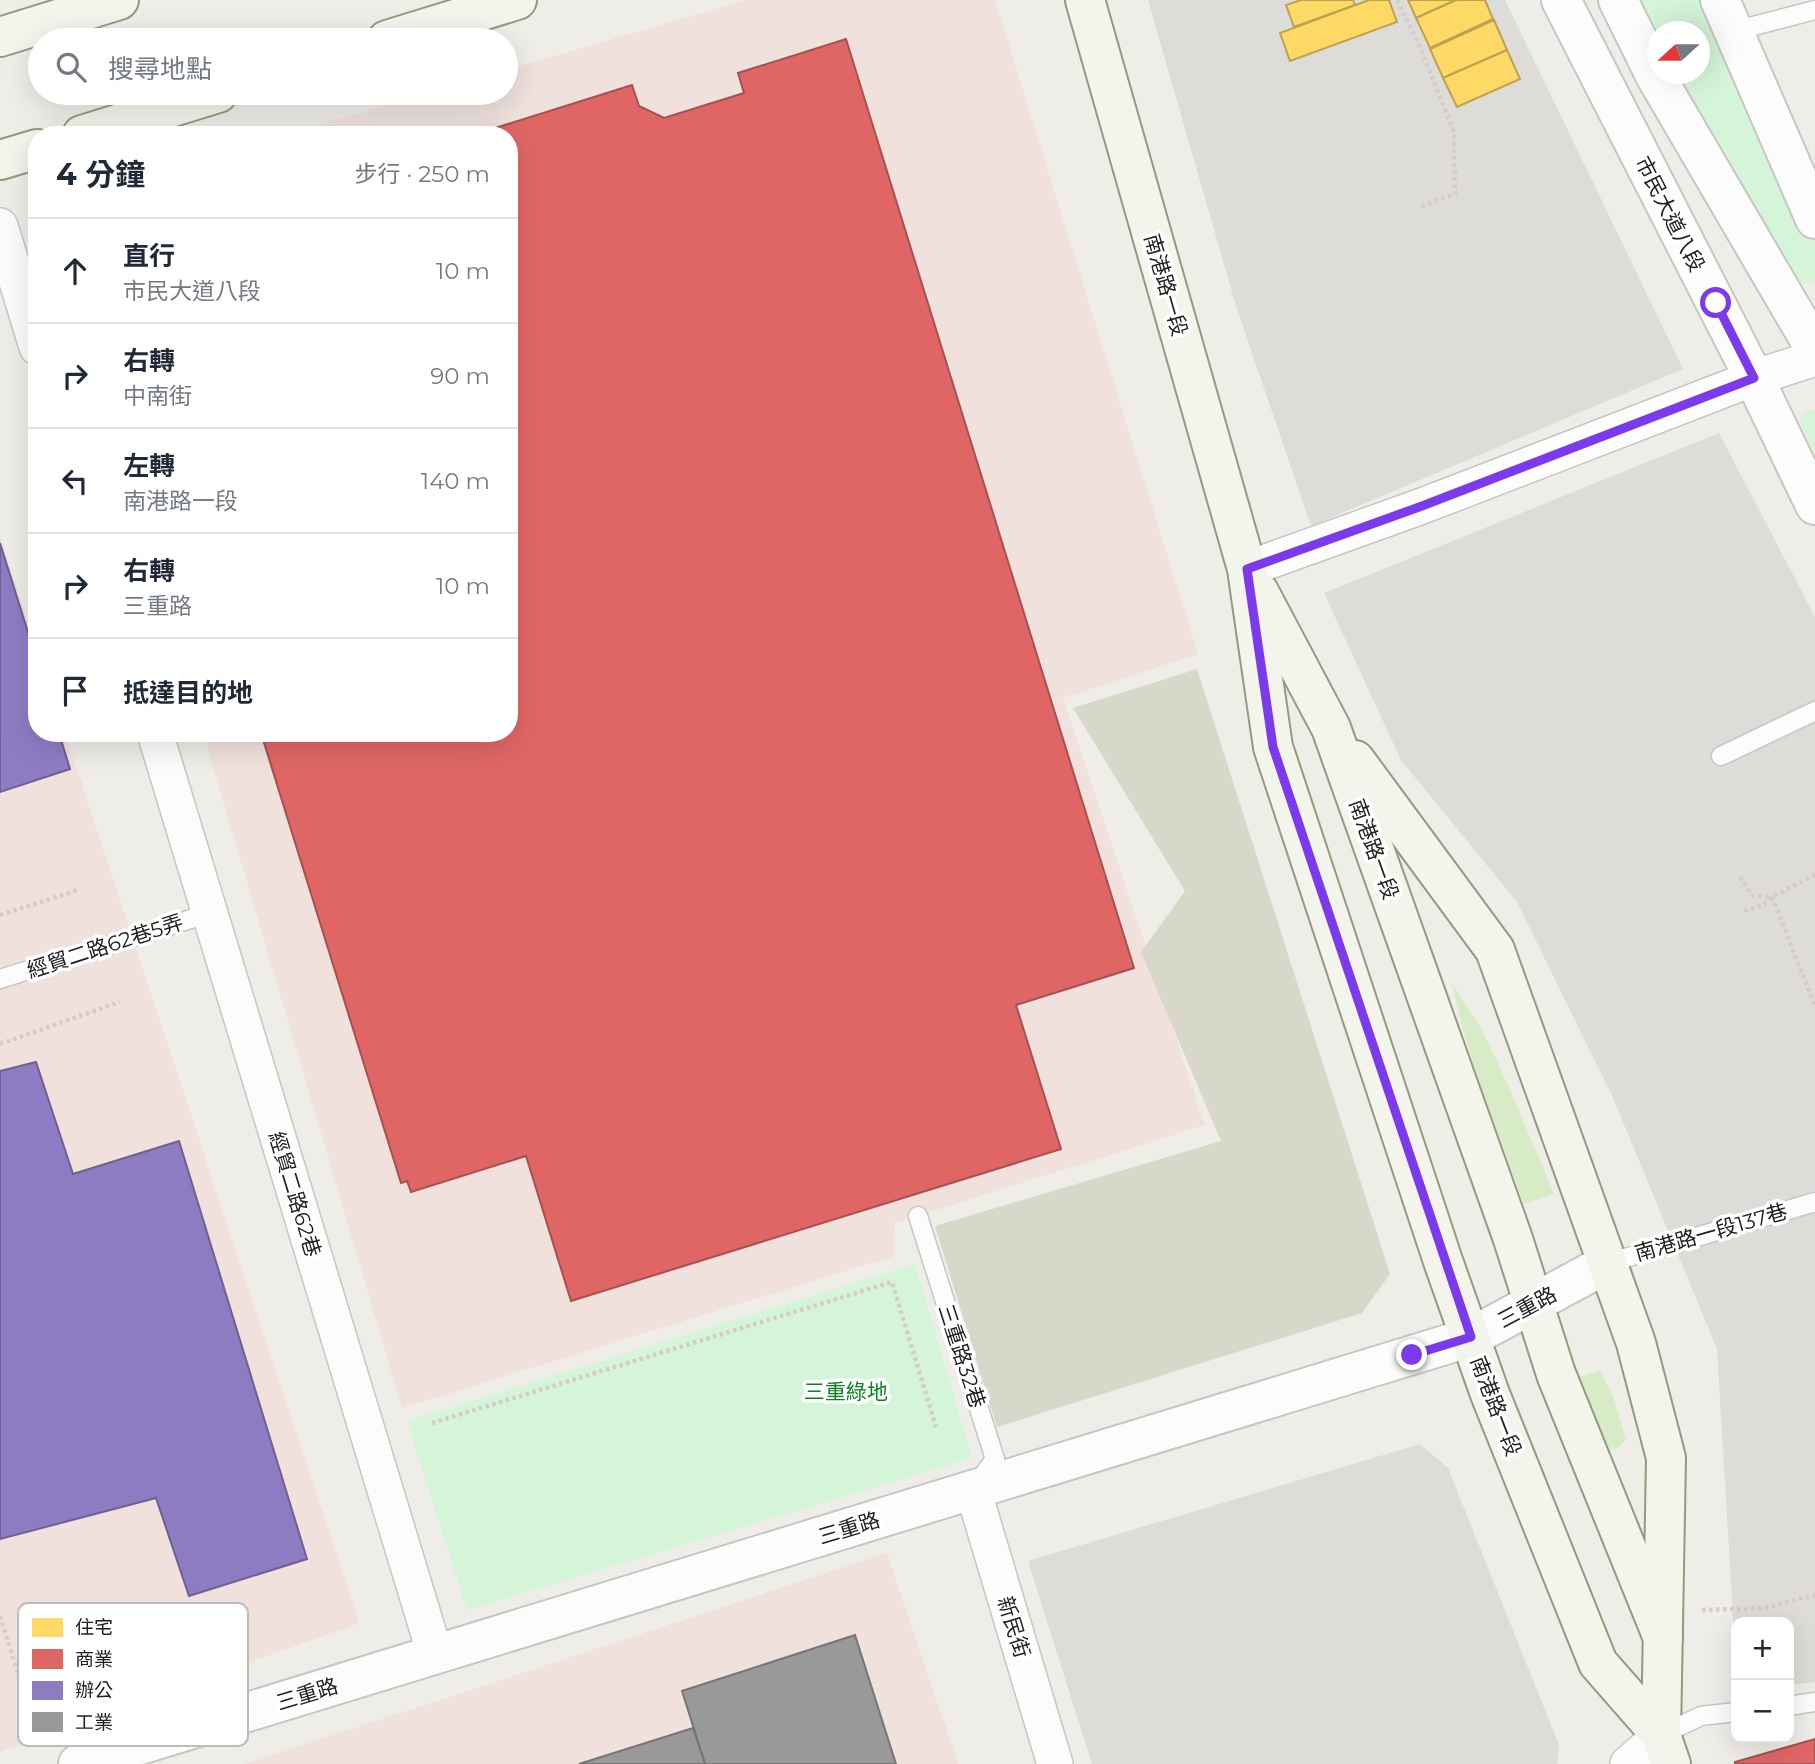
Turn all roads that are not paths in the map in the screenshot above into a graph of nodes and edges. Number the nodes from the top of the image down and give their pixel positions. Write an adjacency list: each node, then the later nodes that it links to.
1 (119, 0): 9 (main road)
2 (517, 0): 10 (main road)
3 (1085, 0): 23 (main road, 南港路一段)
4 (1561, 0): 21 (street, 市民大道八段)
5 (1618, 0): 19 (street)
6 (1815, 10): 7 (lane)
7 (1727, 15): 16 (street)
8 (28, 28): 11 (main road)
9 (29, 28)
10 (426, 28)
11 (0, 37)
12 (179, 105): 13 (main road)
13 (111, 126)
14 (28, 152): 15 (main road)
15 (0, 160)
16 (1815, 219)
17 (0, 226): 18 (street)
18 (28, 318)
19 (1815, 349)
20 (1815, 358): 21 (street)
21 (1754, 378): 22 (street, 市民大道八段); 23 (street)
22 (1815, 505)
23 (1247, 569): 25 (main road, 南港路一段); 34 (main road, 南港路一段)
24 (1815, 711): 27 (lane)
25 (1331, 728): 32 (main road); 33 (main road, 南港路一段)
26 (158, 742): 28 (street, 經貿二路62巷)
27 (1721, 757)
28 (209, 913): 29 (lane, 經貿二路62巷5弄); 37 (street, 經貿二路62巷)
29 (0, 979)
30 (1815, 1202): 32 (lane, 南港路一段137巷)
31 (918, 1216): 35 (lane, 三重路32巷)
32 (1608, 1263): 33 (street, 三重路); 36 (main road)
33 (1533, 1303): 34 (street, 三重路); 36 (main road, 南港路一段)
34 (1471, 1337): 35 (street, 三重路); 43 (main road, 南港路一段)
35 (973, 1490): 37 (street, 三重路); 45 (street, 新民街)
36 (1663, 1638): 43 (main road, 南港路一段)
37 (435, 1654): 40 (street, 三重路)
38 (1815, 1702): 39 (lane)
39 (1794, 1705)
40 (248, 1712)
41 (1731, 1713): 43 (lane)
42 (136, 1746): 44 (street, 三重路)
43 (1666, 1750): 46 (street)
44 (78, 1764)
45 (1055, 1764)
46 (1628, 1764)

